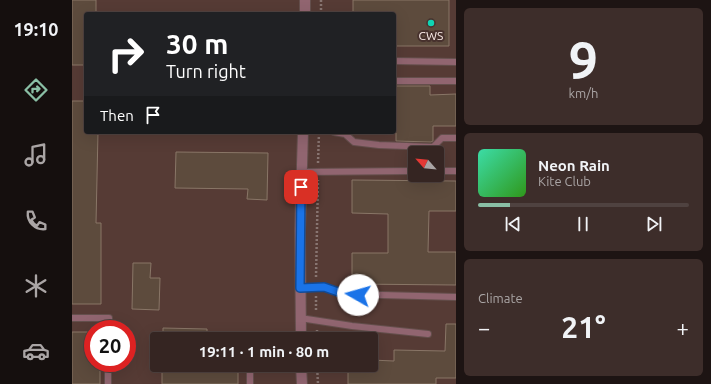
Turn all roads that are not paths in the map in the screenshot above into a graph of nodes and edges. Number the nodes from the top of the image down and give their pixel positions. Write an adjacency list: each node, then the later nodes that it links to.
1 (305, 0): 2 (street)
2 (305, 12)
3 (396, 61): 4 (lane)
4 (456, 62)
5 (396, 81): 6 (lane)
6 (456, 81)
7 (303, 134): 12 (street)
8 (344, 134): 9 (lane)
9 (456, 138)
10 (444, 171): 11 (lane)
11 (456, 171)
12 (302, 172): 13 (lane); 14 (street)
13 (408, 172)
14 (300, 288): 15 (lane); 17 (street)
15 (456, 297)
16 (72, 318): 18 (lane)
17 (300, 318): 19 (street); 20 (lane)
18 (109, 320)
19 (301, 332)
20 (428, 334)
21 (108, 372): 24 (lane)
22 (250, 372): 25 (lane)
23 (301, 372): 26 (street)
24 (108, 384)
25 (250, 384)
26 (302, 384)

